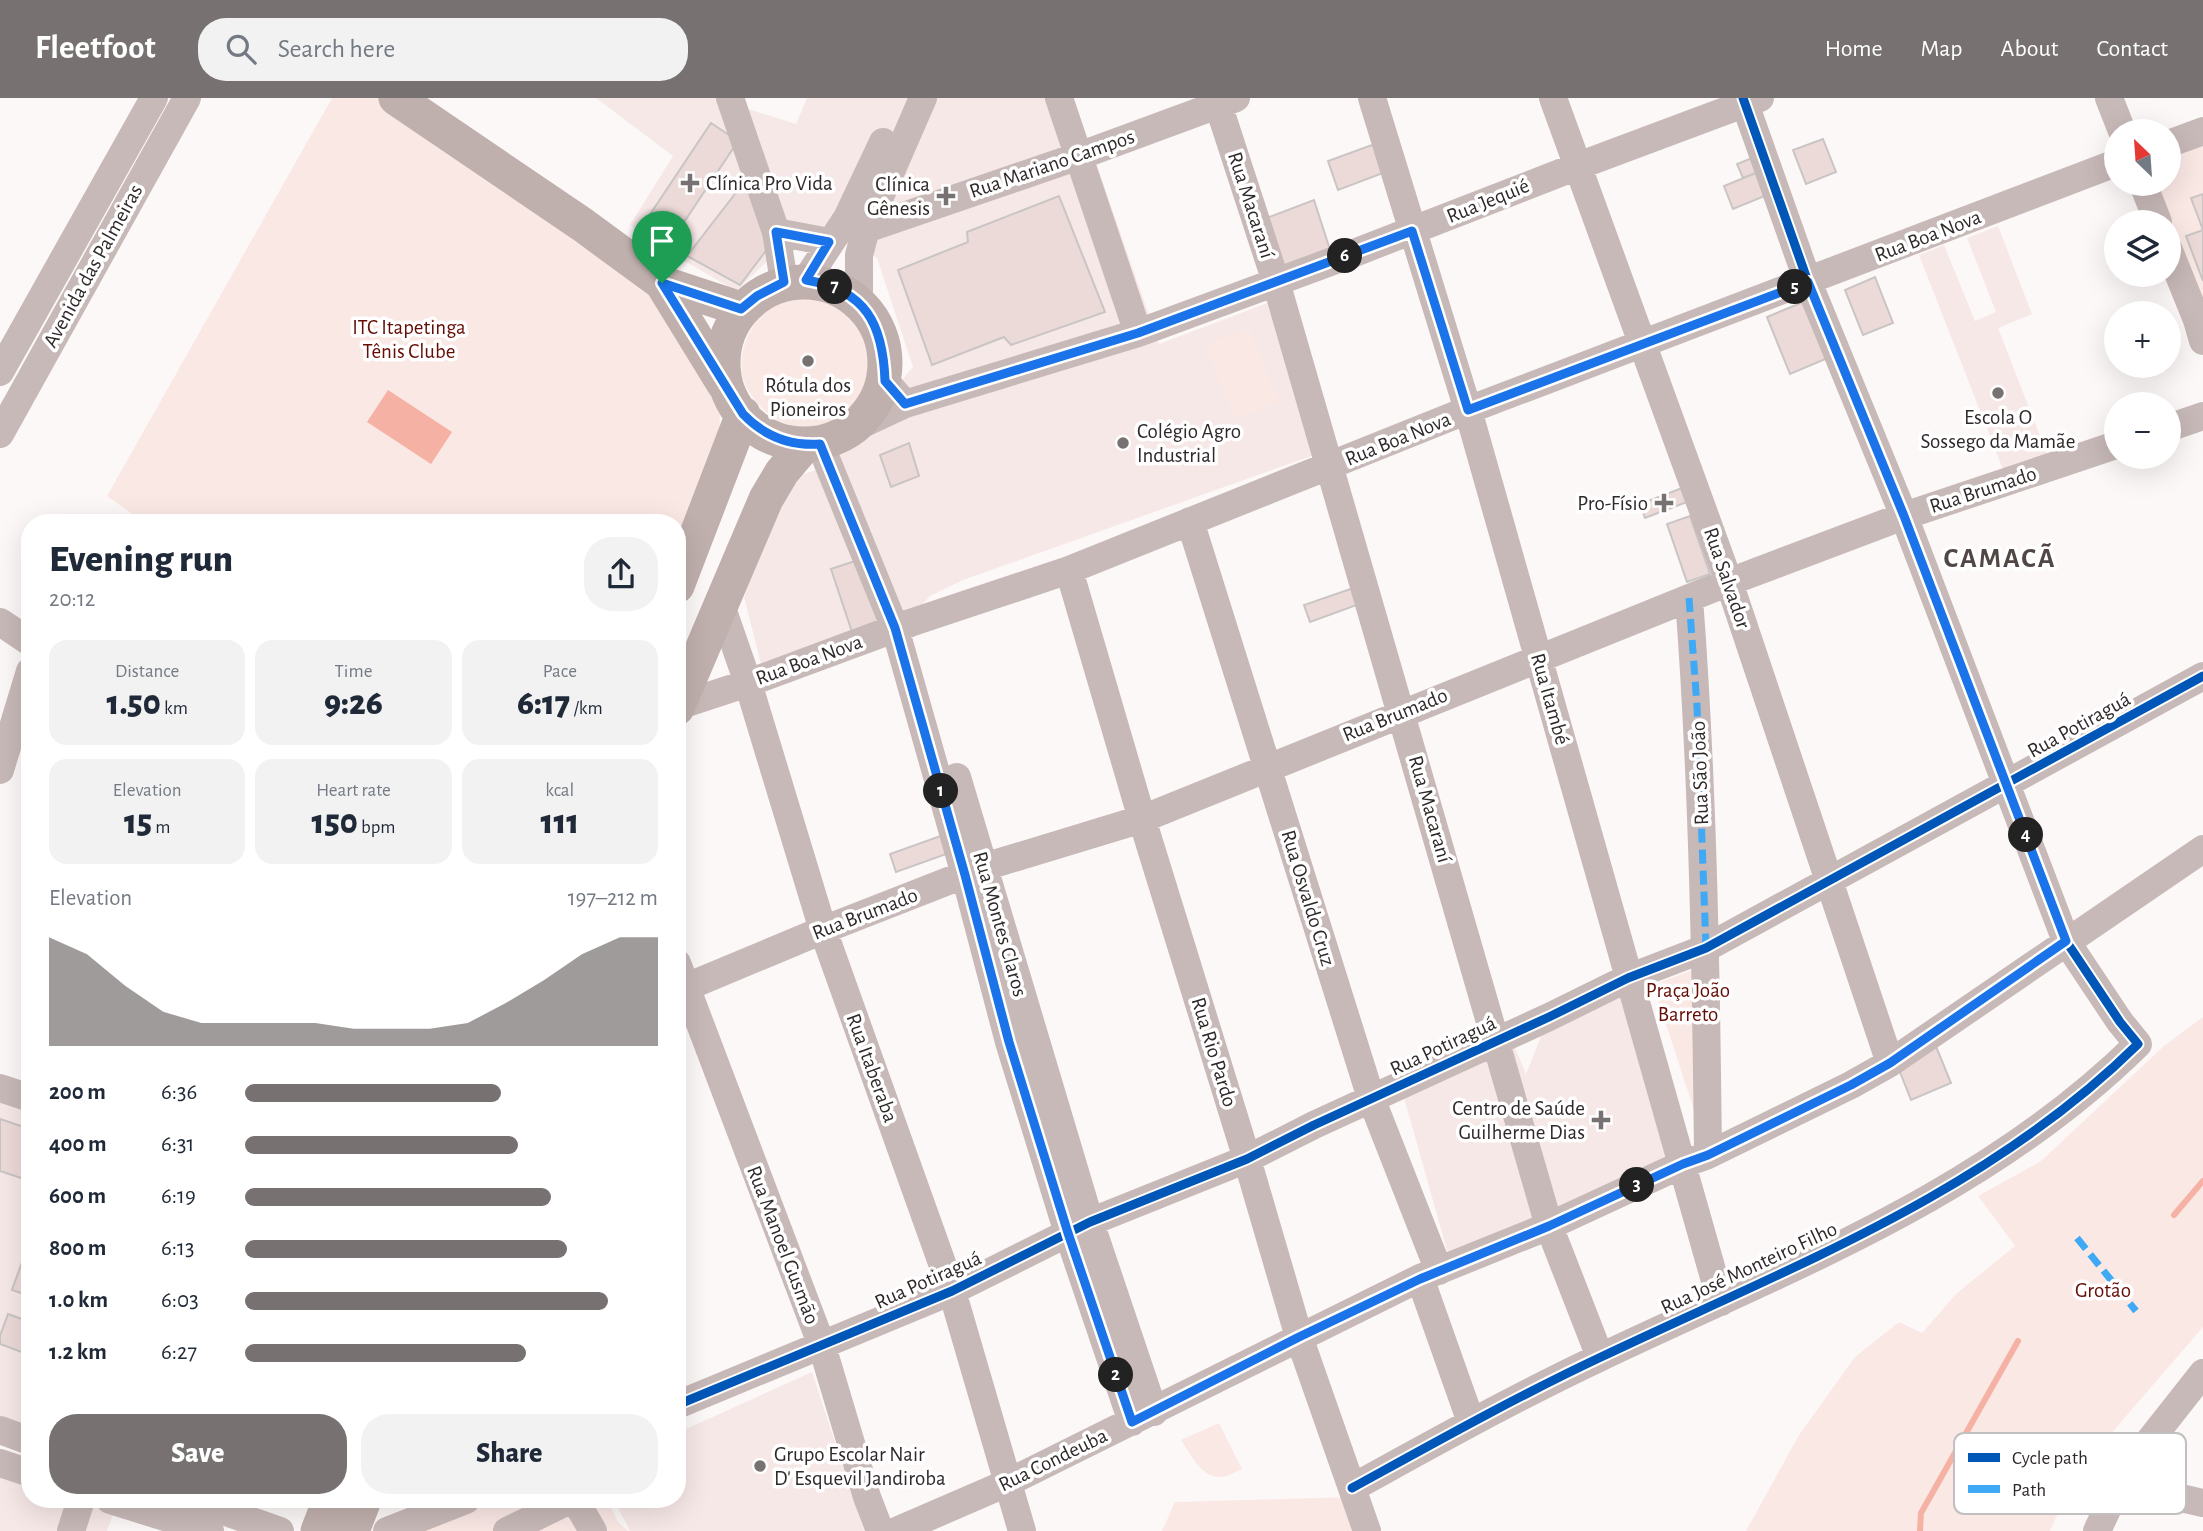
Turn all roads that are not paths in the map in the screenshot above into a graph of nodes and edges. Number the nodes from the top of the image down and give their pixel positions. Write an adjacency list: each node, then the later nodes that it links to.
1 (154, 98): 33 (street, Avenida das Palmeiras)
2 (187, 98): 39 (street, Avenida das Palmeiras)
3 (396, 98): 27 (main road)
4 (730, 98): 21 (street)
5 (902, 98): 22 (street)
6 (923, 98): 19 (street)
7 (1059, 98): 16 (street)
8 (1372, 98): 20 (street, Rua Itambé)
9 (1553, 98): 17 (street, Rua Salvador)
10 (2109, 98): 13 (street)
11 (1224, 100): 16 (street, Rua Mariano Campos); 25 (street, Rua Macaraní)
12 (1749, 100): 17 (street, Rua Jequié); 26 (street)
13 (2117, 119)
14 (2203, 131): 15 (street)
15 (2181, 139)
16 (1079, 156): 19 (street, Rua Mariano Campos); 30 (street)
17 (1578, 166): 20 (street, Rua Jequié); 32 (street, Rua Salvador)
18 (2104, 168): 26 (street, Rua Boa Nova)
19 (866, 229): 28 (street)
20 (1412, 231): 25 (street, Rua Jequié); 36 (street, Rua Itambé)
21 (776, 232): 22 (street); 24 (street)
22 (829, 242): 24 (street)
23 (2181, 280): 31 (street)
24 (795, 281): 28 (main road); 29 (main road)
25 (1276, 282): 30 (street, Rua Jequié); 42 (street, Rua Macaraní)
26 (1808, 282): 32 (street, Rua Boa Nova); 43 (street)
27 (662, 283): 29 (main road); 35 (main road)
28 (859, 303): 34 (main road)
29 (741, 309): 35 (main road)
30 (1138, 333): 34 (street, Rua Jequié)
31 (2203, 341)
32 (1642, 345): 36 (street, Rua Boa Nova); 47 (street, Rua Salvador)
33 (0, 372)
34 (895, 393): 40 (main road)
35 (736, 403): 40 (main road); 45 (main road)
36 (1468, 410): 42 (street, Rua Boa Nova); 53 (street, Rua Itambé)
37 (2203, 416): 38 (street)
38 (2181, 424)
39 (0, 434)
40 (830, 438): 49 (main road); 51 (street, Rua Montes Claros)
41 (2104, 449): 43 (street, Rua Brumado)
42 (1329, 467): 44 (street, Rua Boa Nova); 59 (street, Rua Macaraní)
43 (1904, 516): 47 (street, Rua Brumado); 62 (street)
44 (1190, 521): 46 (street, Rua Boa Nova); 60 (street, Rua Osvaldo Cruz)
45 (686, 558)
46 (1069, 570): 51 (street, Rua Boa Nova); 63 (street, Rua Rio Pardo)
47 (1729, 582): 48 (street, Rua Brumado); 66 (street, Rua Salvador)
48 (1689, 598): 53 (street, Rua Brumado); 69 (street, Rua São João)
49 (721, 605): 55 (street, Rua Itaberaba); 56 (main road)
50 (0, 622): 52 (street)
51 (902, 626): 55 (street, Rua Boa Nova); 65 (street, Rua Montes Claros)
52 (21, 636)
53 (1538, 658): 59 (street, Rua Brumado); 70 (street, Rua Itambé)
54 (2203, 676): 62 (street, Rua Potiraguá)
55 (748, 683): 58 (street, Rua Boa Nova); 67 (street, Rua Itaberaba)
56 (686, 688)
57 (21, 701): 61 (street)
58 (686, 704)
59 (1402, 713): 60 (street, Rua Brumado); 73 (street, Rua Macaraní)
60 (1267, 767): 63 (street, Rua Brumado); 77 (street, Rua Osvaldo Cruz)
61 (0, 770)
62 (2006, 785): 66 (street, Rua Potiraguá); 68 (street)
63 (1142, 819): 65 (street, Rua Brumado); 78 (street, Rua Rio Pardo)
64 (2203, 849): 68 (street, Rua Condeuba)
65 (975, 871): 67 (street, Rua Brumado); 81 (street, Rua Montes Claros)
66 (1830, 880): 69 (street, Rua Potiraguá); 74 (street, Rua Salvador)
67 (823, 930): 71 (street, Rua Brumado); 83 (street, Rua Itaberaba)
68 (2066, 941): 74 (street, Rua Condeuba); 84 (street, Rua José Monteiro Filho)
69 (1706, 948): 70 (street, Rua Potiraguá); 79 (street)
70 (1628, 978): 73 (street, Rua Potiraguá); 79 (street, Rua Itambé)
71 (686, 979)
72 (686, 996): 86 (street, Rua Manoel Gusmão)
73 (1496, 1041): 77 (street, Rua Potiraguá); 80 (street, Rua Macaraní)
74 (1890, 1063): 79 (street, Rua Condeuba)
75 (0, 1088): 76 (street)
76 (21, 1095)
77 (1371, 1098): 78 (street, Rua Potiraguá); 82 (street, Rua Osvaldo Cruz)
78 (1247, 1158): 81 (street, Rua Potiraguá); 85 (street, Rua Rio Pardo)
79 (1696, 1160): 80 (street, Rua Condeuba); 84 (street, Rua Itambé)
80 (1549, 1226): 82 (street, Rua Condeuba); 87 (street, Rua Macaraní)
81 (1079, 1228): 83 (street, Rua Potiraguá); 90 (street, Rua Montes Claros)
82 (1429, 1275): 85 (street, Rua Condeuba); 91 (street, Rua Osvaldo Cruz)
83 (952, 1291): 86 (street, Rua Potiraguá); 97 (street, Rua Itaberaba)
84 (1721, 1303): 87 (street, Rua José Monteiro Filho)
85 (1299, 1337): 90 (street, Rua Condeuba); 98 (street, Rua Rio Pardo)
86 (822, 1346): 89 (street, Rua Potiraguá); 116 (street, Rua Manoel Gusmão)
87 (1600, 1357): 91 (street, Rua José Monteiro Filho)
88 (2201, 1385): 93 (street)
89 (686, 1401)
90 (1143, 1417): 97 (street, Rua Condeuba)
91 (1471, 1422): 98 (street, Rua José Monteiro Filho)
92 (0, 1430): 94 (street)
93 (2157, 1433)
94 (21, 1438)
95 (0, 1462): 96 (street)
96 (21, 1470)
97 (1007, 1483): 117 (street, Rua Condeuba); 118 (street, Rua Itaberaba)
98 (1352, 1488): 119 (street, Rua Rio Pardo)
99 (78, 1508): 108 (street)
100 (136, 1508): 109 (street)
101 (215, 1508): 110 (street)
102 (327, 1508): 111 (main road)
103 (361, 1508): 112 (main road)
104 (446, 1508): 113 (street)
105 (555, 1508): 114 (street)
106 (577, 1508): 115 (street)
107 (2105, 1514): 120 (street)
108 (71, 1531)
109 (210, 1531)
110 (280, 1531)
111 (318, 1531)
112 (352, 1531)
113 (387, 1531)
114 (507, 1531)
115 (593, 1531)
116 (880, 1531)
117 (896, 1531)
118 (1023, 1531)
119 (1367, 1531)
120 (2097, 1531)

